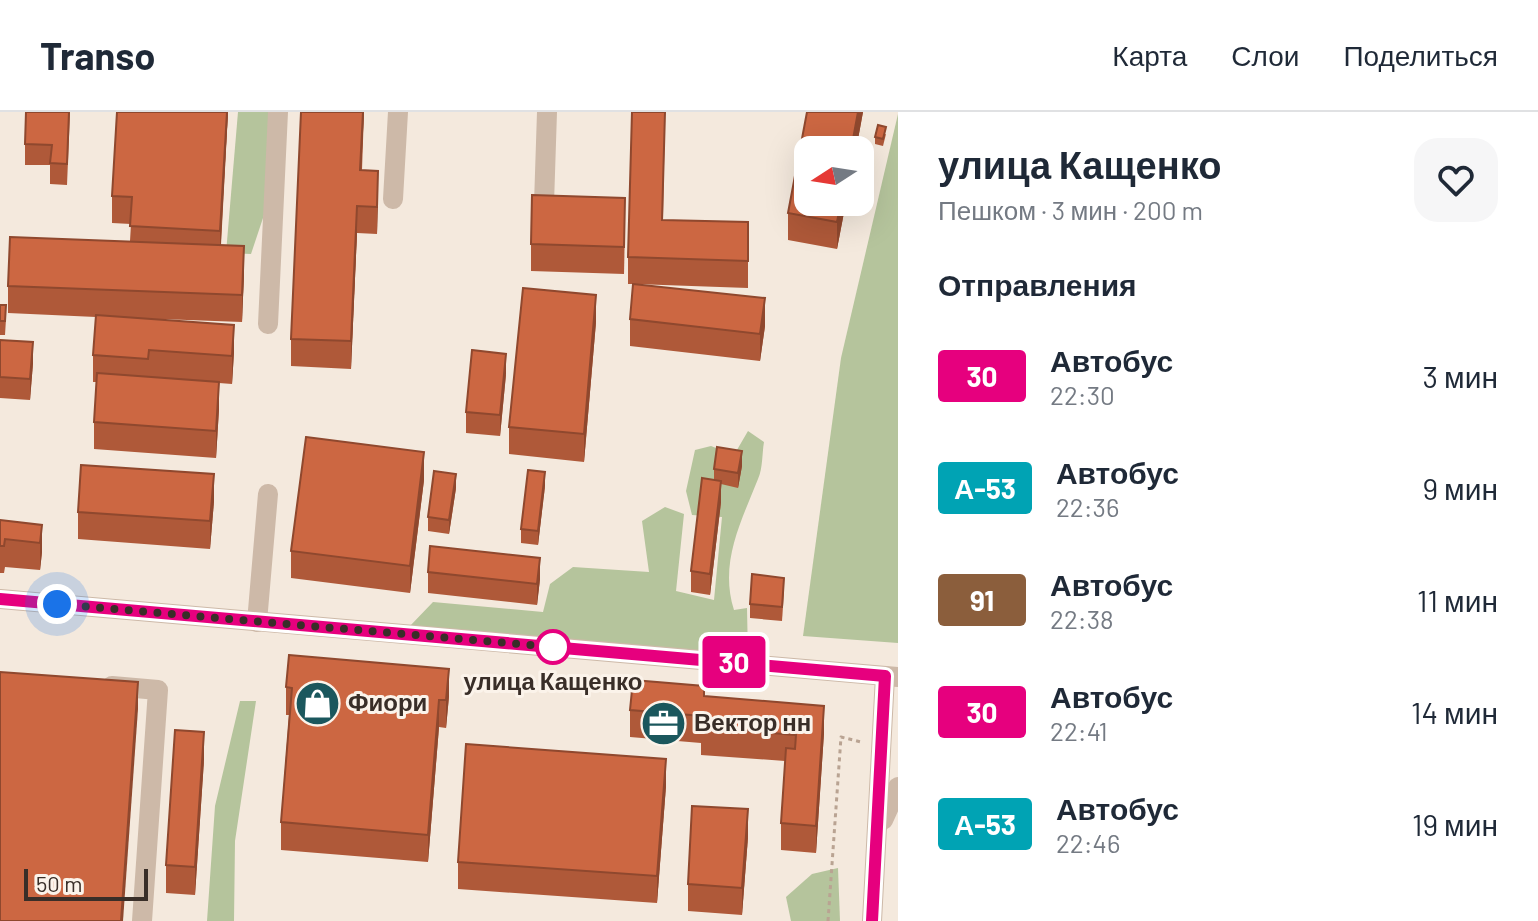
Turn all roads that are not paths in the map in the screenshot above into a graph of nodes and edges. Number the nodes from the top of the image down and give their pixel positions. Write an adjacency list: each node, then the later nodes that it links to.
1 (278, 112): 6 (street)
2 (398, 112): 4 (street)
3 (547, 112): 5 (street)
4 (393, 199)
5 (544, 204)
6 (268, 324)
7 (268, 494): 9 (street)
8 (0, 599): 9 (street)
9 (257, 622): 10 (street)
10 (892, 676): 13 (street)
11 (95, 685): 14 (street)
12 (898, 787): 13 (street)
13 (877, 831): 15 (street)
14 (142, 921)
15 (872, 921)

